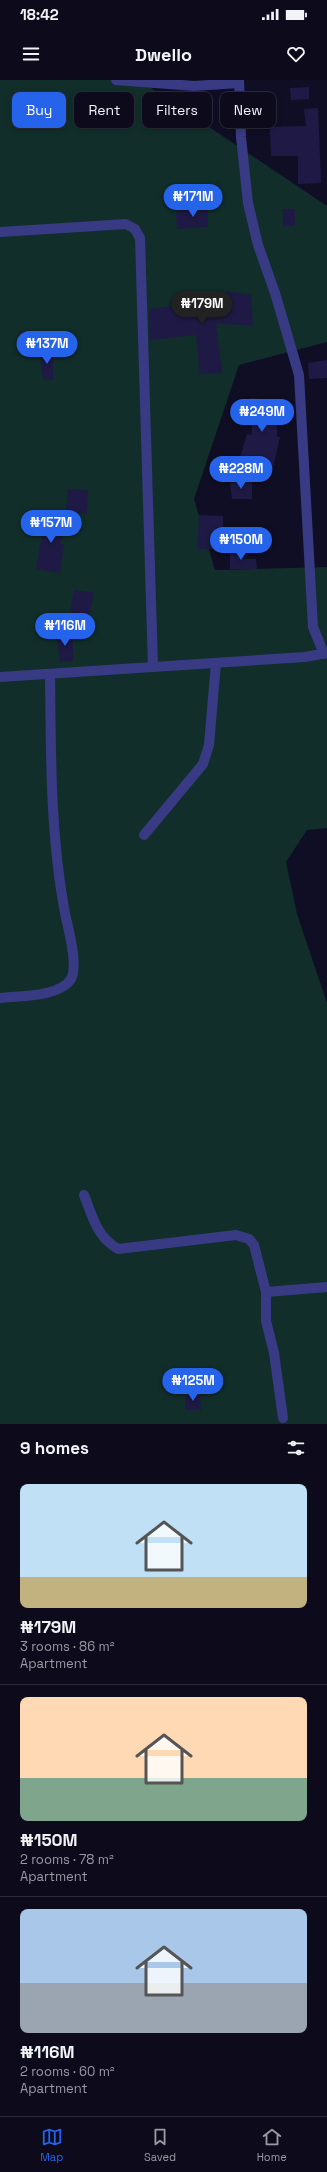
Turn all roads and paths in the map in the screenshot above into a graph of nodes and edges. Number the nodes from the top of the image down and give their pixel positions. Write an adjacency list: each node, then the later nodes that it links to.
1 (116, 80): 2 (street)
2 (239, 82): 4 (street)
3 (0, 232): 6 (street)
4 (325, 653): 5 (street)
5 (216, 663): 6 (street); 9 (street)
6 (153, 667): 7 (street)
7 (50, 674): 8 (street); 10 (street)
8 (0, 677)
9 (144, 835)
10 (0, 998)
11 (84, 1195): 13 (street)
12 (327, 1287): 13 (street)
13 (266, 1292): 14 (street)
14 (283, 1418)

